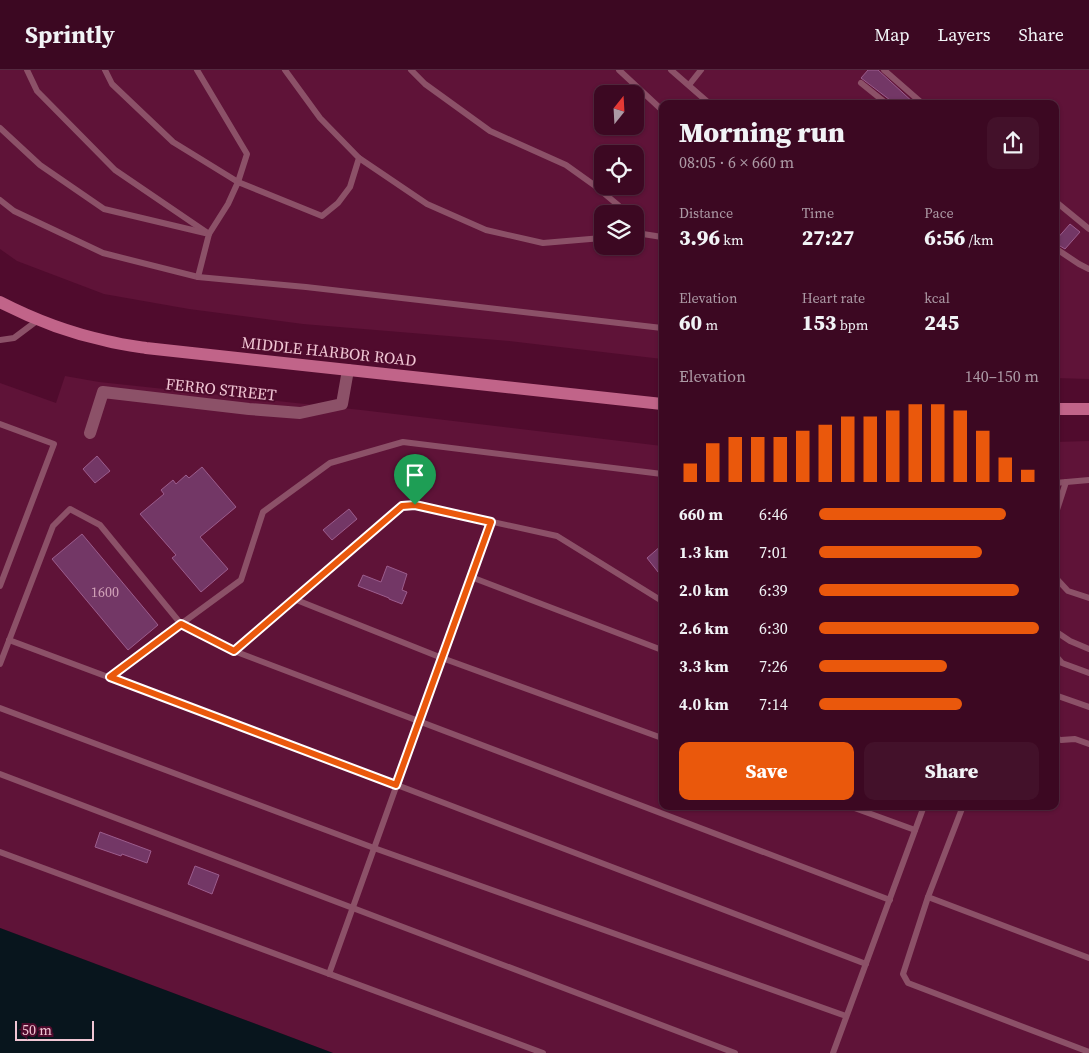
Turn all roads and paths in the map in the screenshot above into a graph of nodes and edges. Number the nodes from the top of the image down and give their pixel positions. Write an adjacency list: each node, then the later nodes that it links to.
1 (27, 70): 23 (lane)
2 (105, 70): 18 (lane)
3 (198, 70): 18 (lane)
4 (285, 70): 17 (lane)
5 (411, 70): 21 (lane)
6 (618, 70): 15 (lane)
7 (671, 70): 11 (lane)
8 (701, 70): 11 (lane)
9 (884, 70): 14 (lane)
10 (861, 83): 13 (lane)
11 (689, 85): 12 (lane)
12 (706, 100)
13 (882, 100)
14 (918, 100)
15 (659, 107)
16 (0, 128): 23 (lane)
17 (358, 158): 18 (lane); 26 (lane)
18 (238, 182): 23 (lane)
19 (0, 200): 29 (lane)
20 (1059, 204): 22 (lane)
21 (618, 205)
22 (1089, 229)
23 (209, 234): 29 (lane)
24 (644, 234): 25 (lane)
25 (659, 237)
26 (594, 239)
27 (1059, 251): 28 (lane)
28 (1089, 269)
29 (198, 277): 32 (lane)
30 (0, 302): 31 (main road, MIDDLE HARBOR ROAD)
31 (38, 320): 33 (lane); 34 (main road, MIDDLE HARBOR ROAD)
32 (659, 328)
33 (0, 340)
34 (348, 370): 35 (main road, MIDDLE HARBOR ROAD); 39 (street, FERRO STREET)
35 (659, 404)
36 (1059, 409): 37 (main road)
37 (1089, 409)
38 (0, 424): 48 (lane)
39 (90, 433)
40 (659, 474): 52 (lane)
41 (1089, 480): 42 (lane)
42 (1066, 482): 43 (lane); 44 (lane)
43 (1059, 483)
44 (1059, 504)
45 (491, 522): 46 (lane); 50 (lane); 51 (lane)
46 (471, 577): 55 (lane); 58 (lane)
47 (1059, 581): 49 (lane)
48 (0, 586)
49 (1089, 598)
50 (294, 599): 57 (lane); 58 (lane)
51 (659, 599)
52 (181, 624): 54 (lane); 57 (lane); 62 (lane)
53 (1059, 633): 56 (lane)
54 (9, 640): 60 (lane); 62 (lane)
55 (659, 649)
56 (1089, 649)
57 (234, 651): 66 (lane)
58 (442, 658): 66 (lane); 67 (lane)
59 (1059, 660): 61 (lane)
60 (0, 664)
61 (1089, 673)
62 (110, 677): 71 (lane)
63 (1059, 697): 65 (lane)
64 (0, 708): 76 (lane)
65 (1089, 708)
66 (420, 721): 71 (lane); 79 (lane)
67 (659, 737)
68 (1059, 739): 69 (lane)
69 (1089, 744)
70 (0, 774): 80 (lane)
71 (396, 785): 76 (lane); 82 (lane)
72 (860, 810): 75 (lane)
73 (922, 810): 75 (lane)
74 (961, 810): 78 (lane)
75 (915, 830): 79 (lane)
76 (374, 848): 80 (lane); 84 (lane)
77 (0, 852): 83 (lane)
78 (928, 897): 81 (lane); 85 (lane)
79 (890, 900): 82 (lane)
80 (352, 907): 83 (lane); 87 (lane)
81 (1089, 958)
82 (866, 964): 84 (lane)
83 (328, 974): 86 (lane)
84 (846, 1016): 88 (lane)
85 (1089, 1052)
86 (543, 1053)
87 (735, 1053)
88 (833, 1053)

